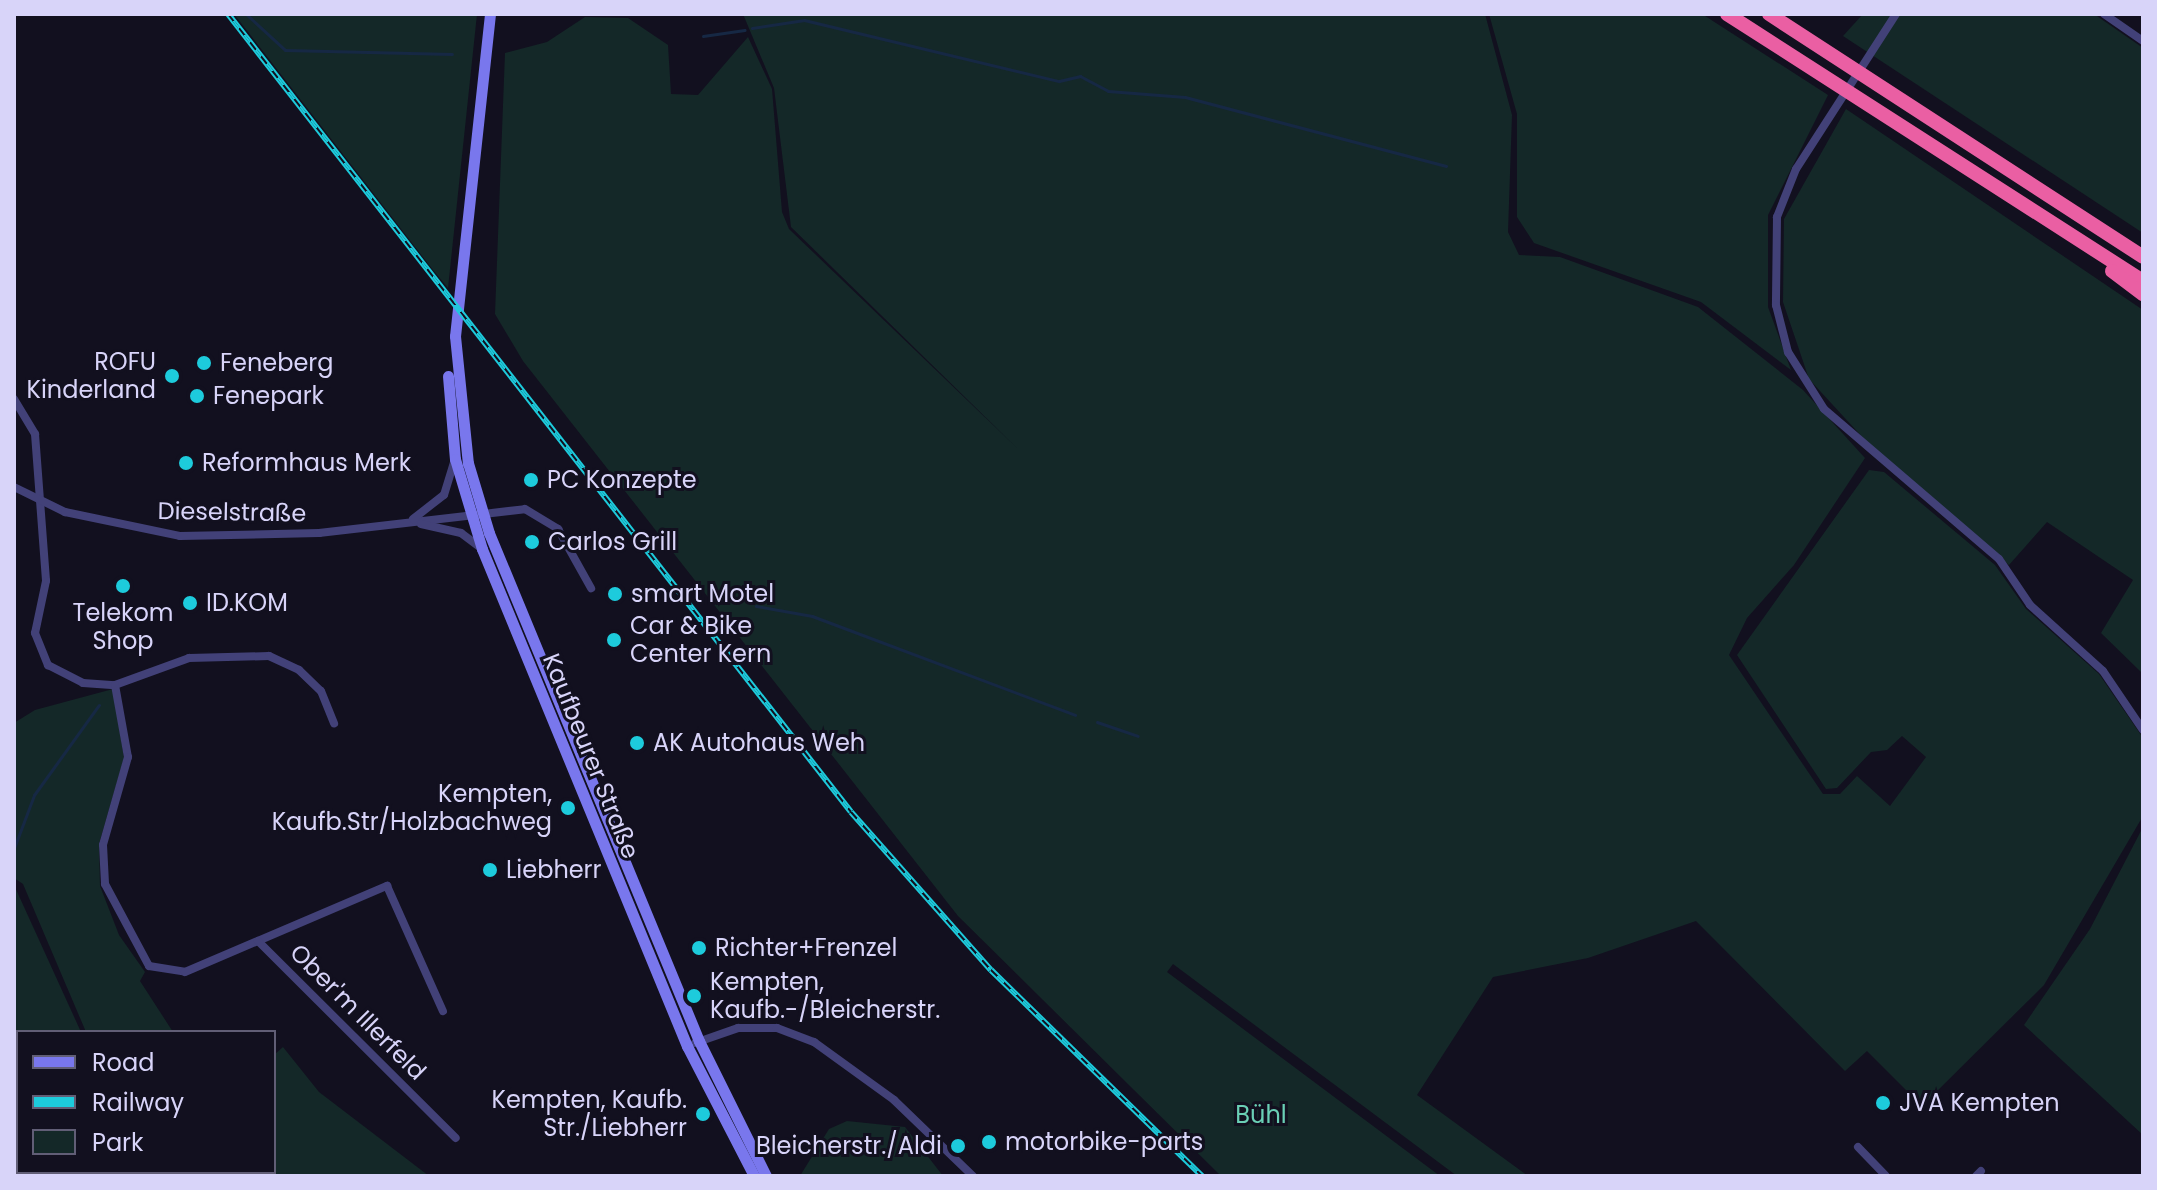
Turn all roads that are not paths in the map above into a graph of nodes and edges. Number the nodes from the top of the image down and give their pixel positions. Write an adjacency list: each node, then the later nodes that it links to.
1 (490, 14): 11 (main road, Kaufbeurer Straße)
2 (1727, 14): 7 (highway)
3 (1769, 14): 8 (highway)
4 (1896, 14): 23 (street)
5 (2104, 14): 6 (street)
6 (2143, 41)
7 (2093, 250): 9 (highway); 10 (highway)
8 (2143, 257)
9 (2143, 281)
10 (2143, 294)
11 (455, 336): 13 (main road, Kaufbeurer Straße); 16 (main road, Kaufbeurer Straße)
12 (14, 399): 15 (street)
13 (455, 459): 17 (main road, Kaufbeurer Straße); 18 (street)
14 (14, 487): 15 (street, Dieselstraße)
15 (36, 498): 18 (street, Dieselstraße); 21 (street)
16 (482, 511): 17 (street, Dieselstraße); 20 (street, Dieselstraße); 26 (main road, Kaufbeurer Straße)
17 (469, 515): 18 (street, Dieselstraße); 19 (main road, Kaufbeurer Straße)
18 (409, 522): 19 (street, Dieselstraße)
19 (482, 549): 27 (main road, Kaufbeurer Straße)
20 (591, 588)
21 (115, 685): 22 (street); 24 (street)
22 (334, 723)
23 (2143, 730)
24 (258, 941): 25 (street, Ober'm Illerfeld); 28 (street, Ober'm Illerfeld)
25 (443, 1011)
26 (699, 1041): 27 (street); 31 (main road, Kaufbeurer Straße); 32 (street)
27 (687, 1046): 30 (main road, Kaufbeurer Straße)
28 (456, 1138)
29 (1858, 1147): 33 (street)
30 (754, 1176)
31 (766, 1176)
32 (973, 1176)
33 (1886, 1176)

